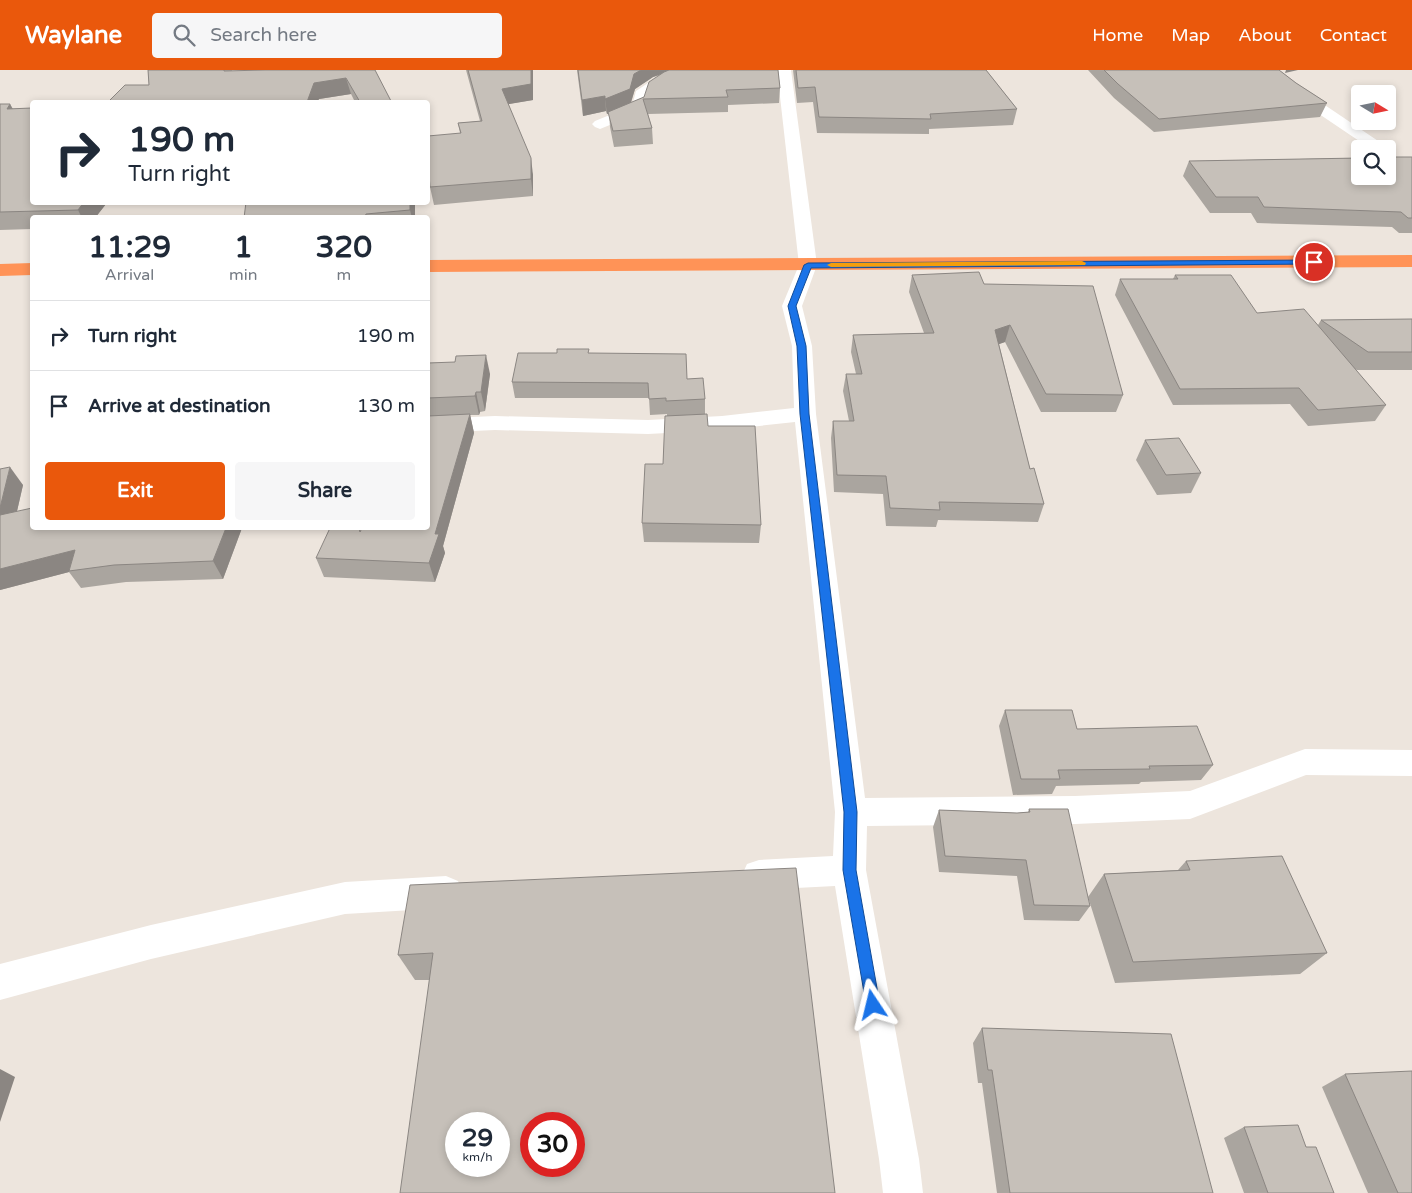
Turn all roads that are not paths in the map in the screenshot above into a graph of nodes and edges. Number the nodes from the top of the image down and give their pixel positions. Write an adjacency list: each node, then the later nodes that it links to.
1 (691, 70): 4 (street)
2 (784, 70): 7 (street)
3 (1271, 70): 5 (street)
4 (600, 124)
5 (1368, 140)
6 (1412, 261): 7 (highway)
7 (808, 265): 8 (highway); 11 (street)
8 (430, 266)
9 (30, 269): 10 (highway)
10 (0, 270)
11 (804, 414): 12 (street); 14 (street)
12 (430, 426)
13 (1412, 763): 14 (street)
14 (851, 812): 15 (street)
15 (849, 870): 16 (street); 19 (street)
16 (731, 877)
17 (473, 891): 18 (street)
18 (0, 982)
19 (903, 1193)

